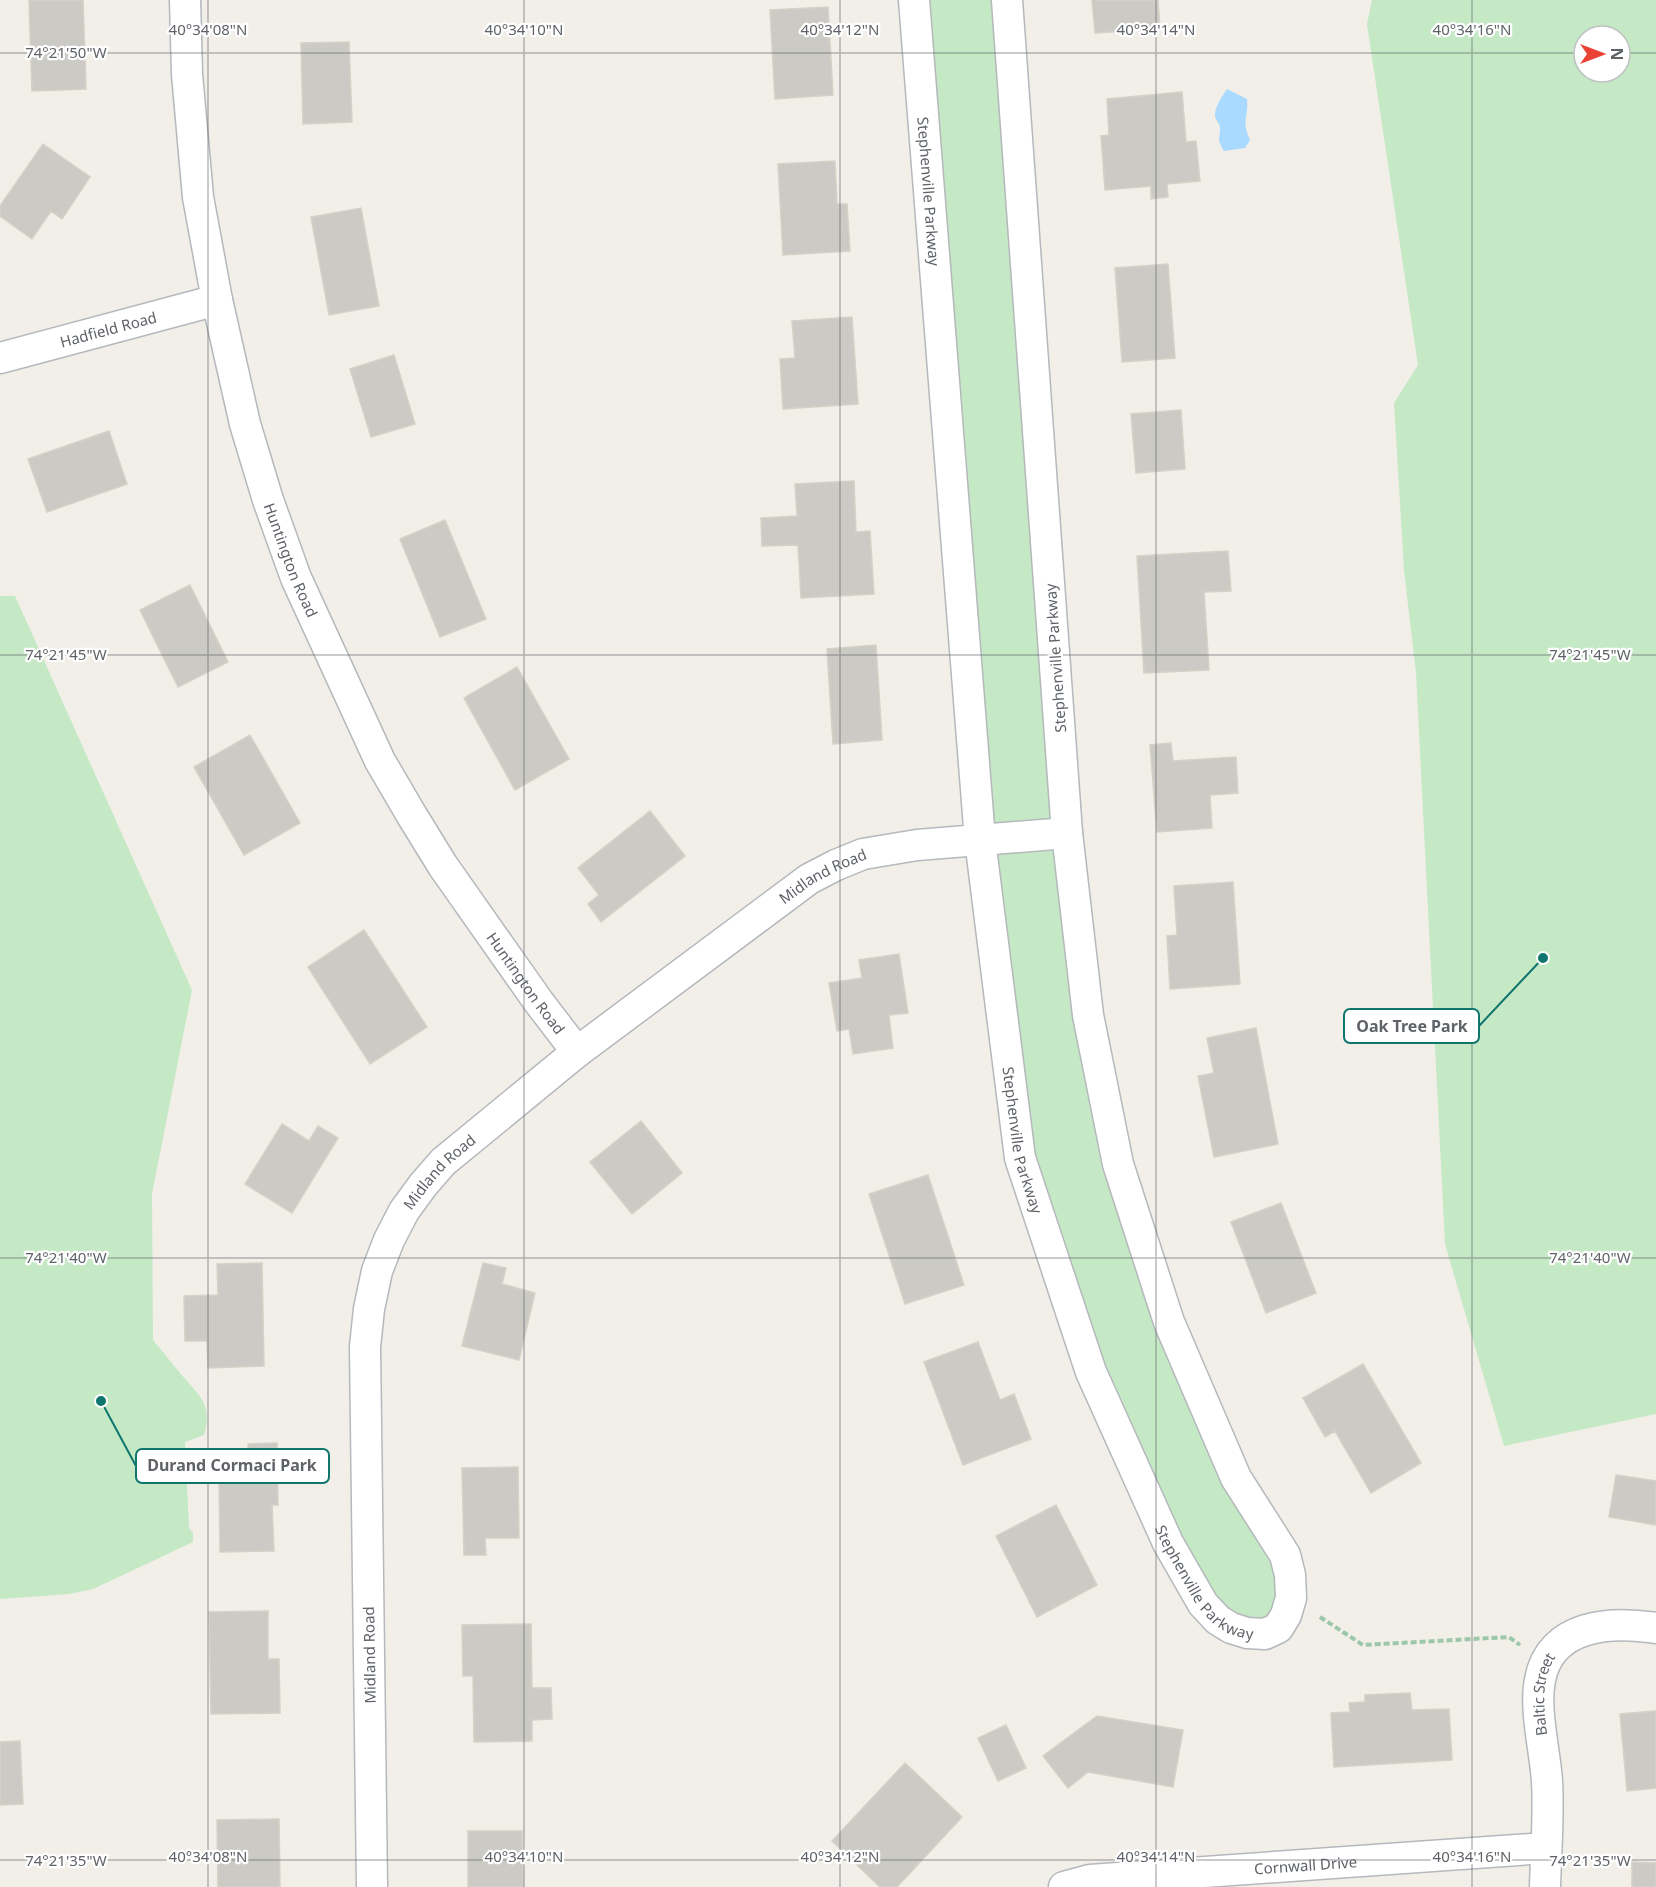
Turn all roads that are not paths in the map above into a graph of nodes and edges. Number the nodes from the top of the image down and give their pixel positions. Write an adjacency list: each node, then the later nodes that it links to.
1 (185, 0): 4 (street, Huntington Road)
2 (914, 0): 7 (street, Stephenville Parkway)
3 (1008, 0): 6 (street, Stephenville Parkway)
4 (217, 300): 5 (street, Hadfield Road); 8 (street, Huntington Road)
5 (0, 357)
6 (1067, 834): 7 (street, Midland Road); 7 (street, Stephenville Parkway)
7 (980, 840): 8 (street, Midland Road)
8 (577, 1052): 11 (street, Midland Road)
9 (1656, 1628): 10 (street, Baltic Street)
10 (1546, 1848): 12 (street, Cornwall Drive); 13 (street, Baltic Street)
11 (372, 1887)
12 (1064, 1887)
13 (1545, 1887)

